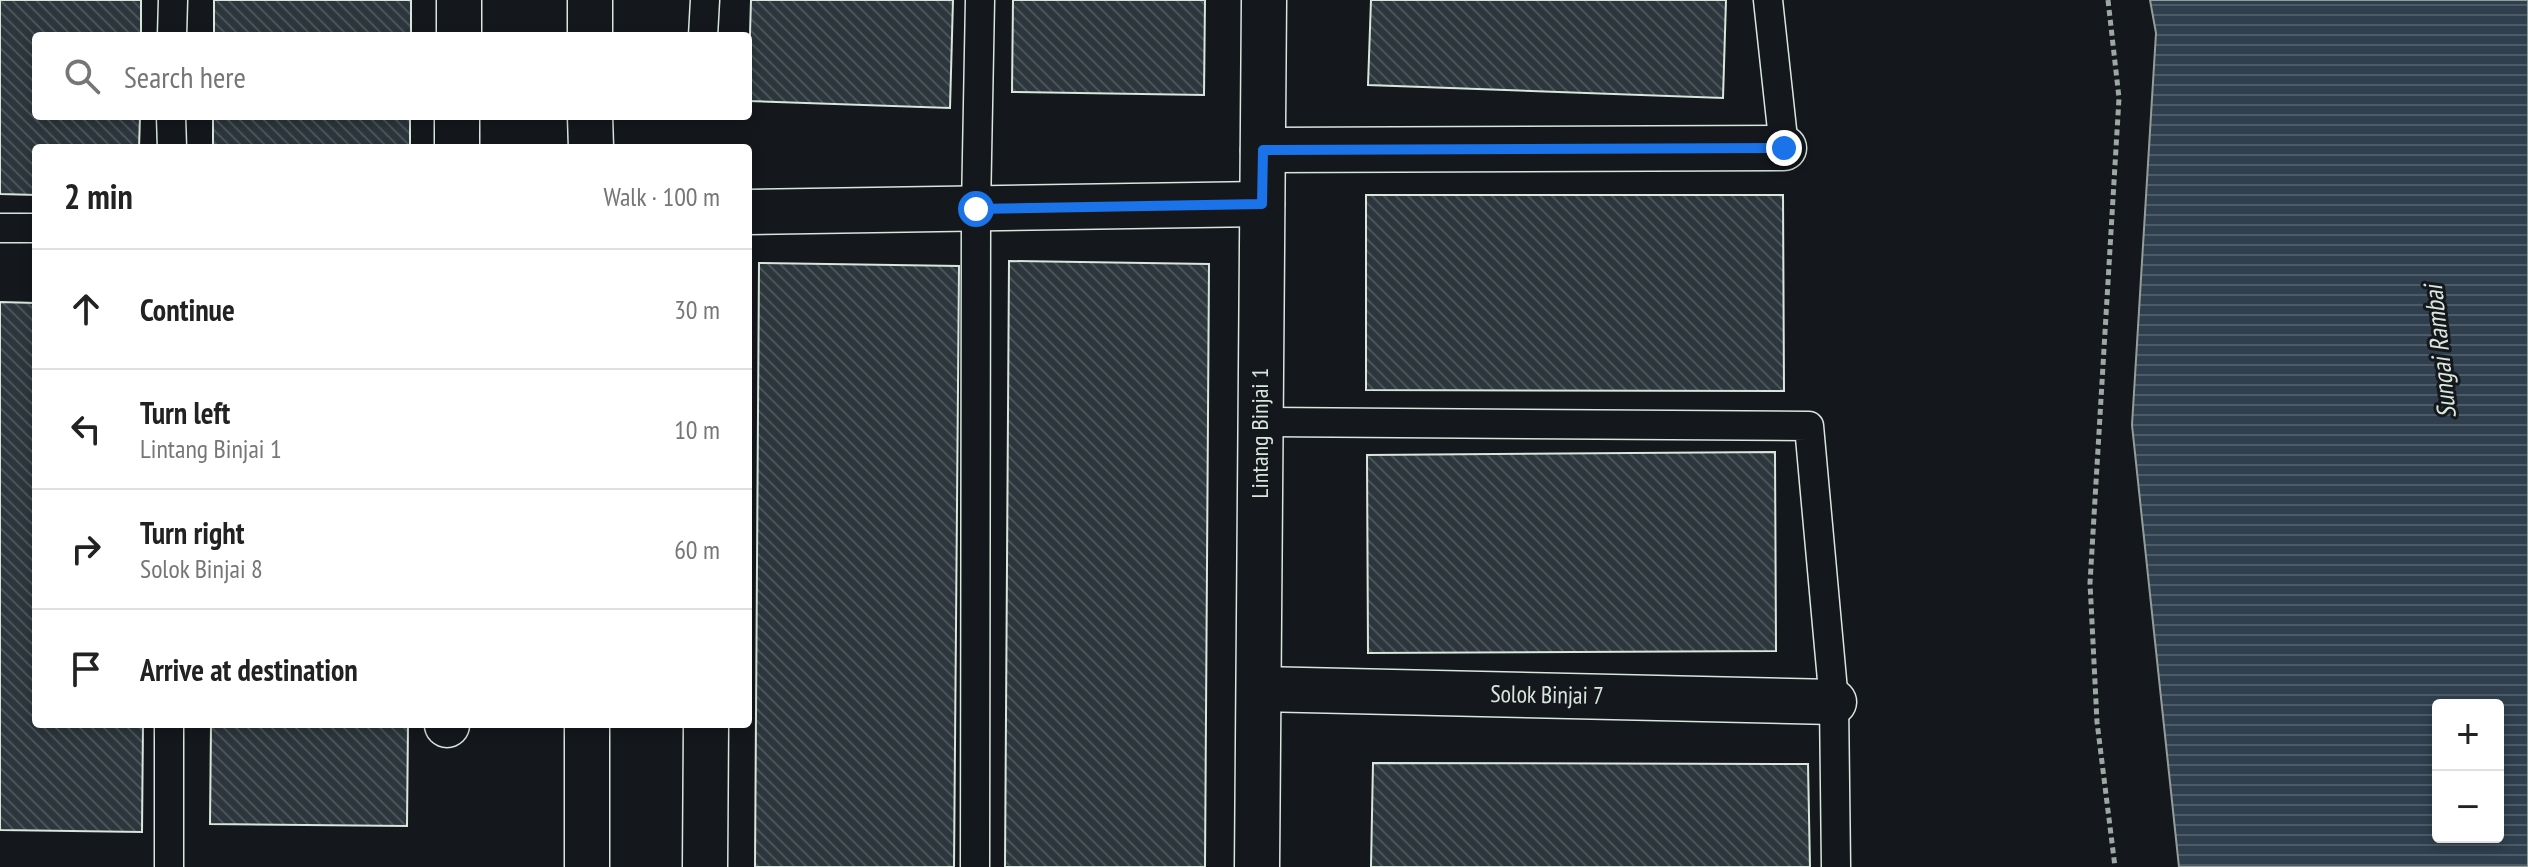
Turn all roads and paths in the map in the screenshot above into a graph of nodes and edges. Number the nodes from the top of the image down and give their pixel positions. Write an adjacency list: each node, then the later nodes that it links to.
1 (173, 0): 9 (lane)
2 (459, 0): 10 (street)
3 (590, 0): 11 (street)
4 (705, 0): 12 (lane)
5 (980, 0): 22 (lane)
6 (1264, 0): 20 (street, Lintang Binjai 1)
7 (1768, 0): 19 (lane)
8 (2108, 0): 38 (path)
9 (172, 32)
10 (459, 32)
11 (590, 32)
12 (703, 32)
13 (171, 120): 16 (lane)
14 (457, 120): 17 (street)
15 (590, 120): 18 (street)
16 (172, 144)
17 (457, 144)
18 (591, 144)
19 (1784, 148): 20 (street)
20 (1263, 150): 21 (street, Lintang Binjai 1)
21 (1262, 204): 22 (street); 26 (street, Lintang Binjai 1)
22 (976, 209): 23 (street); 35 (lane)
23 (752, 212)
24 (0, 228): 25 (lane)
25 (32, 228)
26 (1260, 422): 27 (street, Lintang Binjai 1); 28 (lane)
27 (1259, 689): 28 (street, Solok Binjai 7); 36 (street, Lintang Binjai 1)
28 (1834, 702): 37 (lane)
29 (169, 728): 32 (lane)
30 (587, 728): 33 (street)
31 (706, 728): 34 (street)
32 (169, 867)
33 (587, 867)
34 (705, 867)
35 (975, 867)
36 (1257, 867)
37 (1836, 867)
38 (2115, 867)

